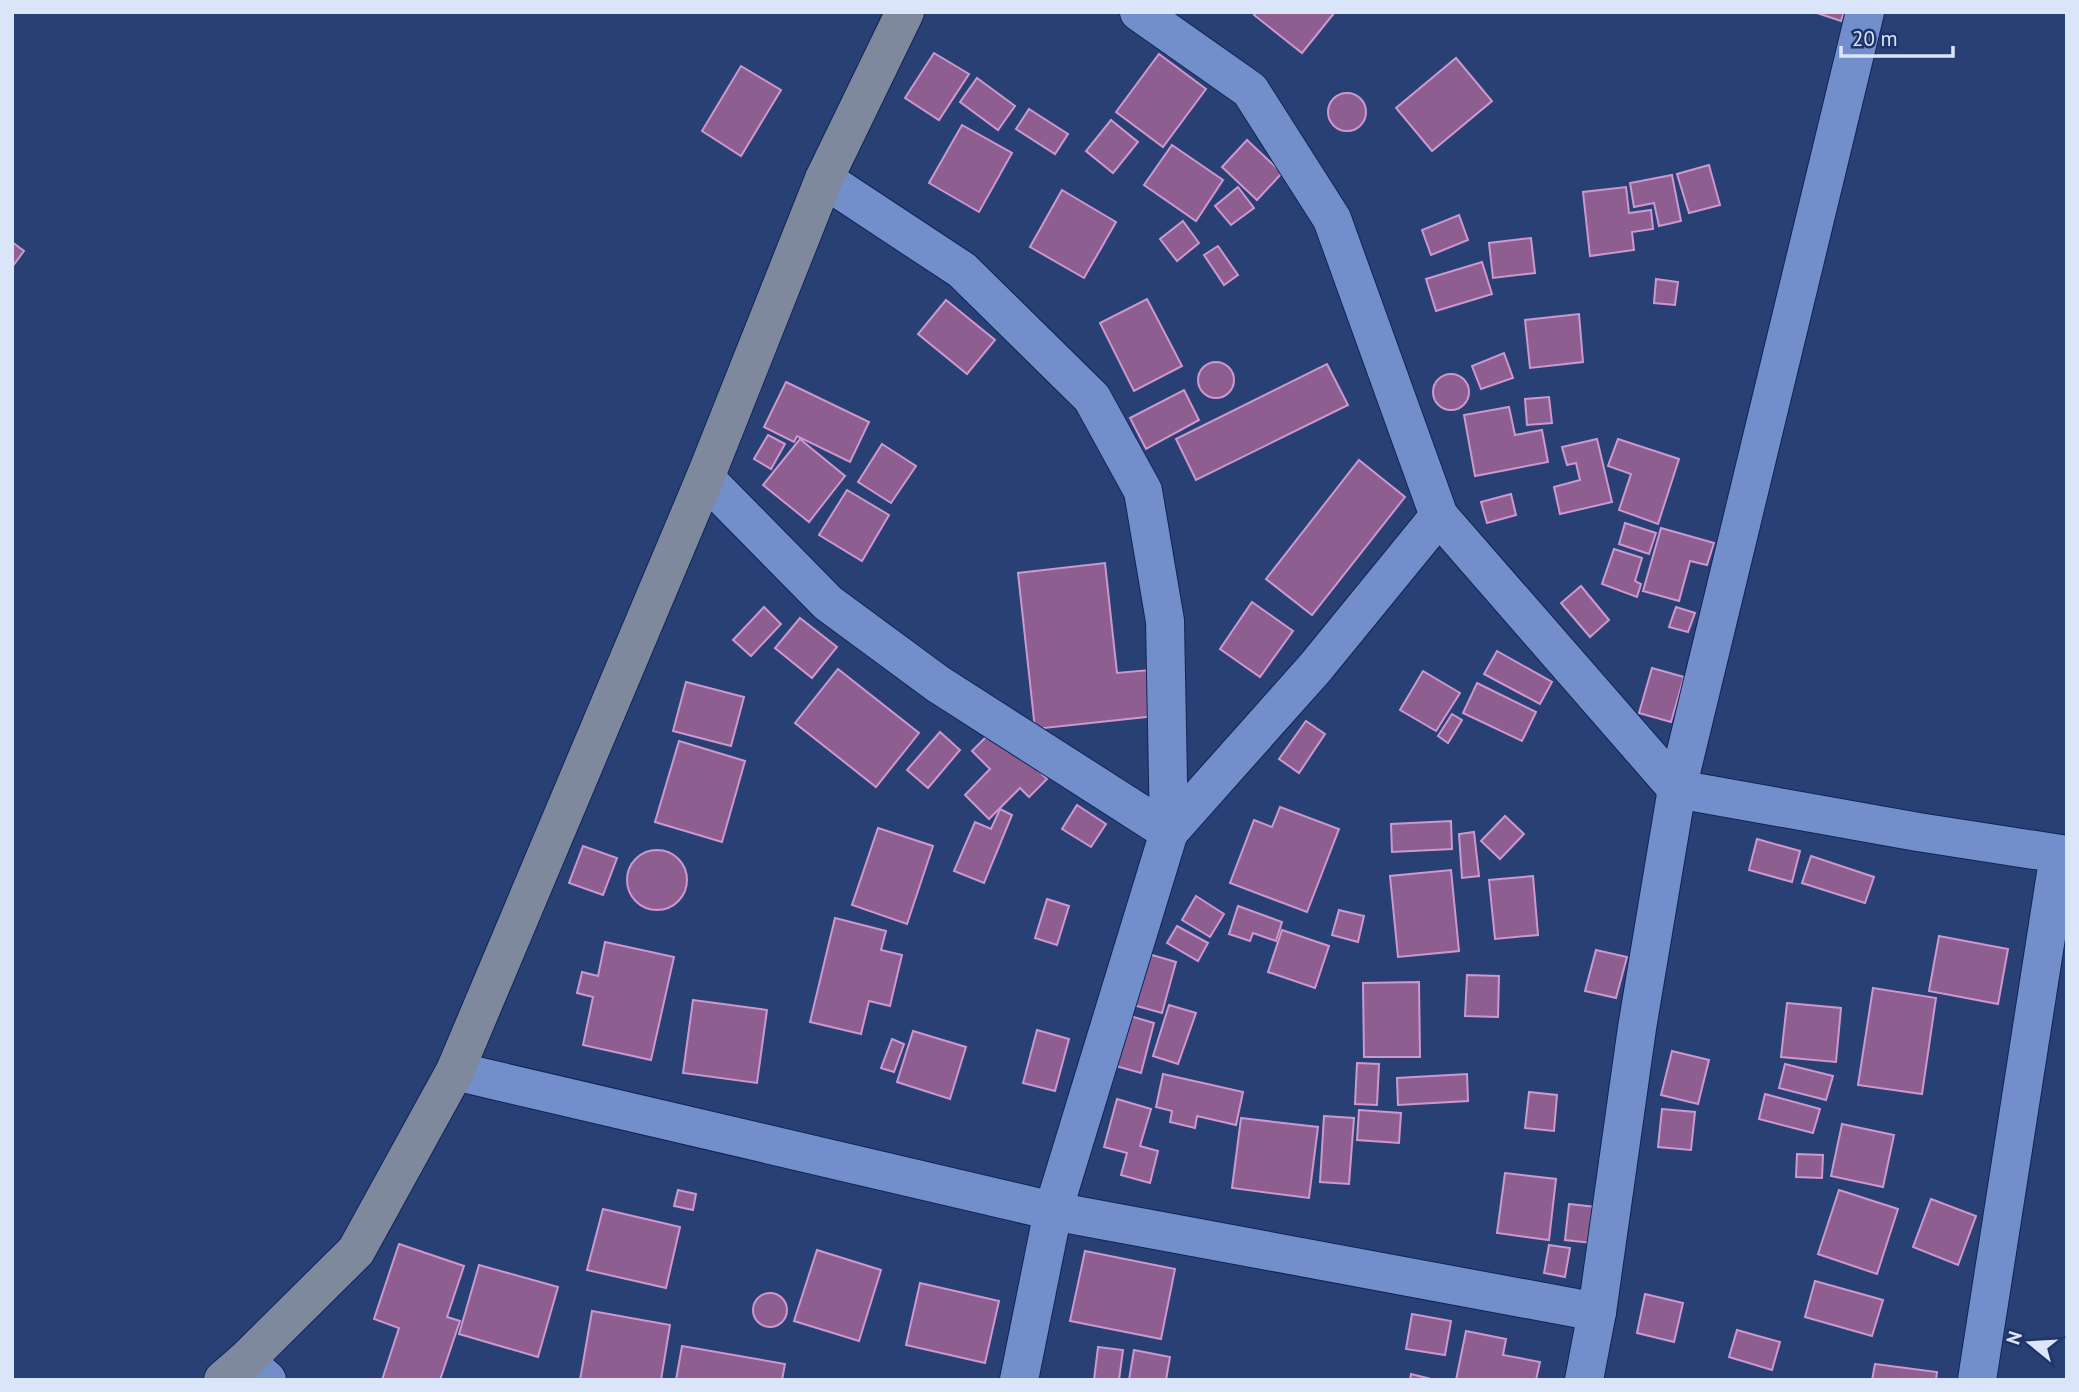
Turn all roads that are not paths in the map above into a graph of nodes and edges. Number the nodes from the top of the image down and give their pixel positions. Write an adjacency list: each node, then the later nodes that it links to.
1 (905, 12): 4 (main road)
2 (1139, 12): 6 (street)
3 (1865, 12): 7 (street)
4 (824, 180): 5 (main road); 8 (street)
5 (705, 478): 8 (street); 10 (main road)
6 (1439, 516): 7 (street); 8 (street)
7 (1677, 789): 9 (street); 12 (street)
8 (1169, 832): 11 (street)
9 (2063, 854): 16 (street)
10 (455, 1071): 11 (street); 13 (main road)
11 (1053, 1211): 12 (street); 15 (street)
12 (1597, 1312): 14 (street)
13 (245, 1374)
14 (1591, 1378)
15 (1020, 1380)
16 (1977, 1380)

